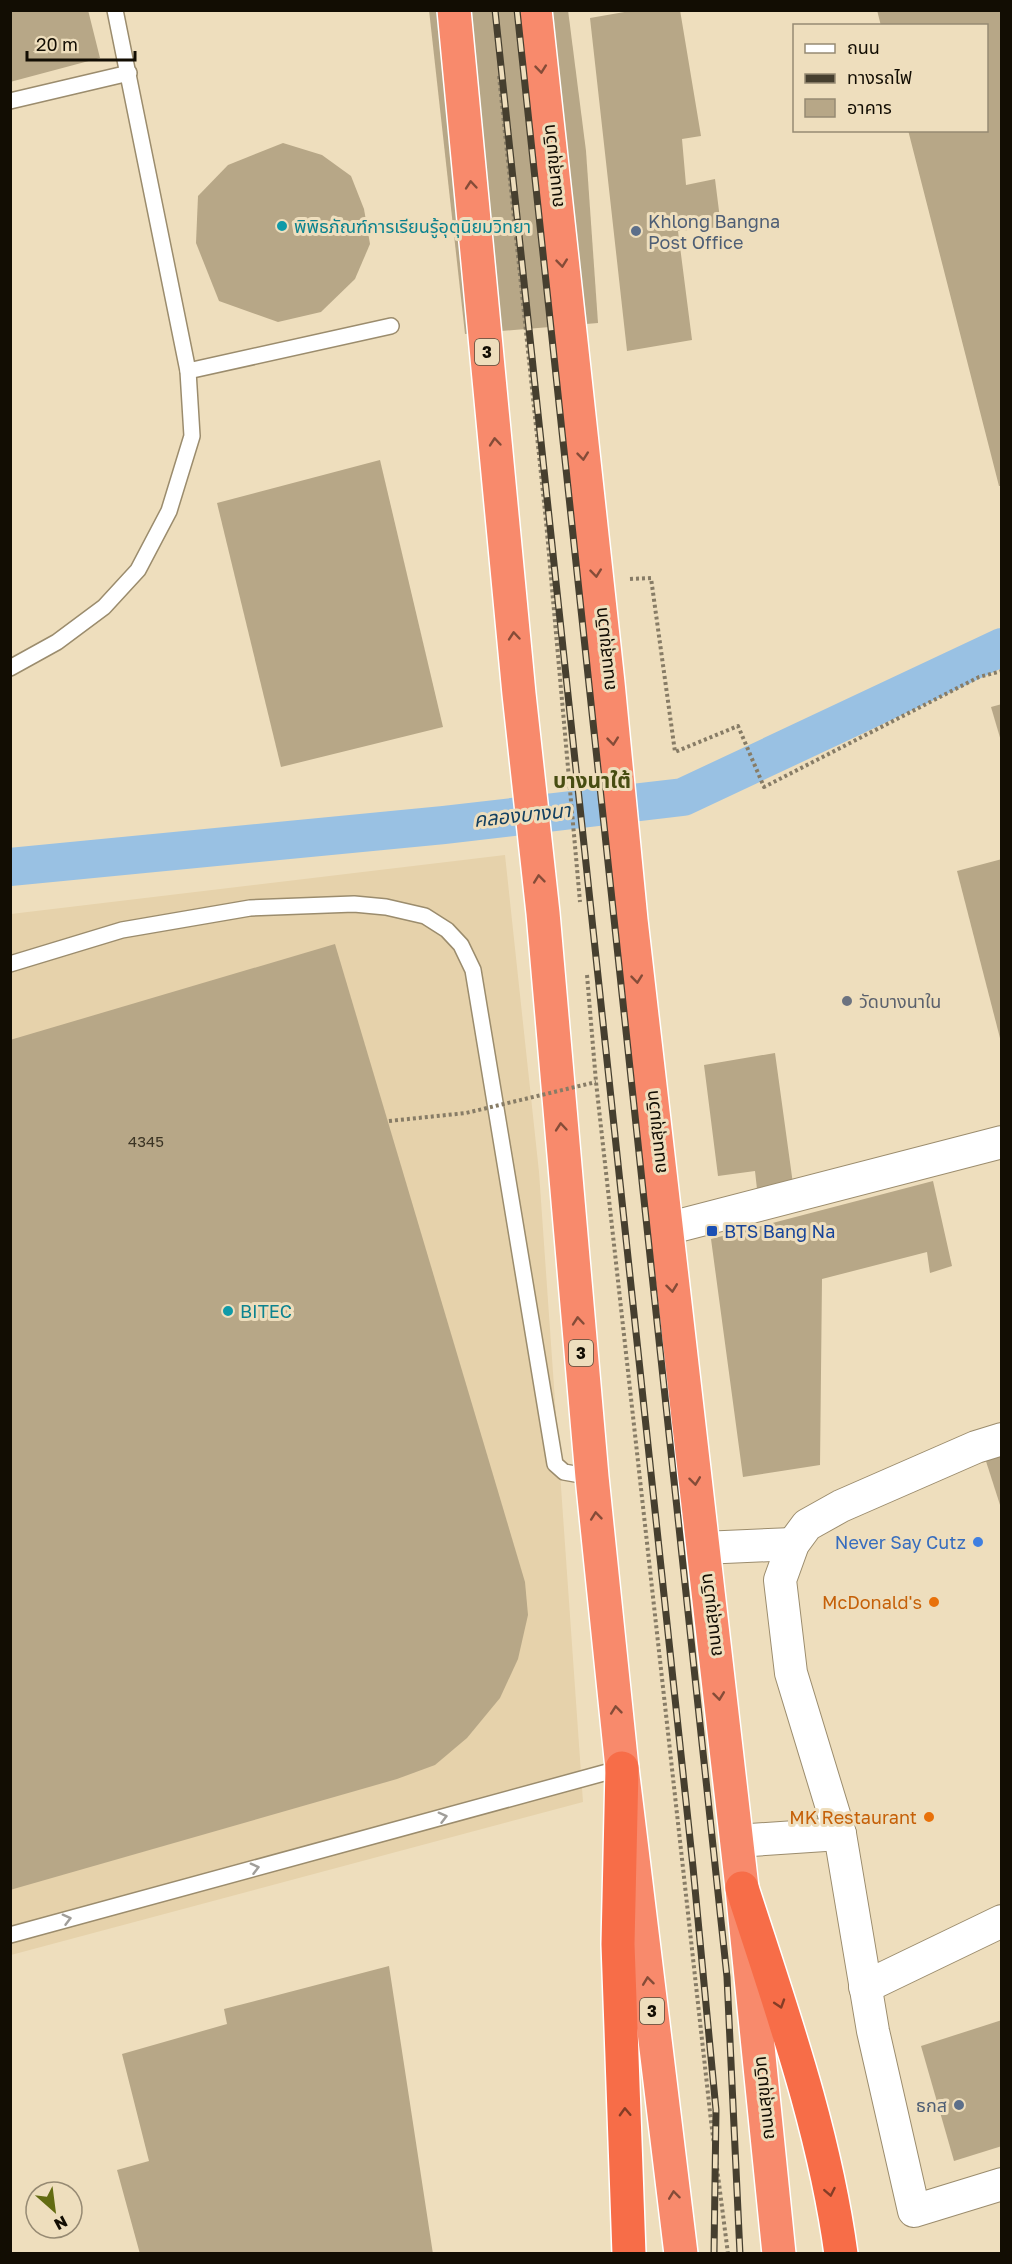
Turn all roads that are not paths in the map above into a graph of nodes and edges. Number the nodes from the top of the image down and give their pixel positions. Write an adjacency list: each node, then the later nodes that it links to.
1 (115, 10): 4 (lane)
2 (454, 10): 13 (highway, 3, one-way to 2)
3 (535, 10): 11 (highway, ถนนสุขุมวิท, one-way to 11)
4 (129, 73): 5 (lane); 7 (lane)
5 (10, 101)
6 (391, 326): 7 (lane)
7 (188, 371): 8 (lane)
8 (10, 668)
9 (10, 964): 13 (lane)
10 (1002, 1142): 11 (street)
11 (666, 1229): 15 (highway, ถนนสุขุมวิท, one-way to 15)
12 (1002, 1439): 14 (street)
13 (591, 1477): 16 (highway, 3, one-way to 13)
14 (793, 1544): 15 (street); 17 (street)
15 (702, 1548): 18 (highway, ถนนสุขุมวิท, one-way to 18)
16 (622, 1768): 21 (lane, one-way to 16); 25 (highway, one-way to 16); 26 (highway, 3, one-way to 16)
17 (840, 1834): 18 (street); 22 (street)
18 (736, 1841): 19 (highway, ถนนสุขุมวิท)
19 (742, 1888): 24 (highway, one-way to 24); 27 (highway, ถนนสุขุมวิท)
20 (1002, 1921): 22 (street)
21 (10, 1935)
22 (865, 1987): 23 (street)
23 (1002, 2184)
24 (841, 2252)
25 (629, 2253)
26 (681, 2253)
27 (779, 2253)

